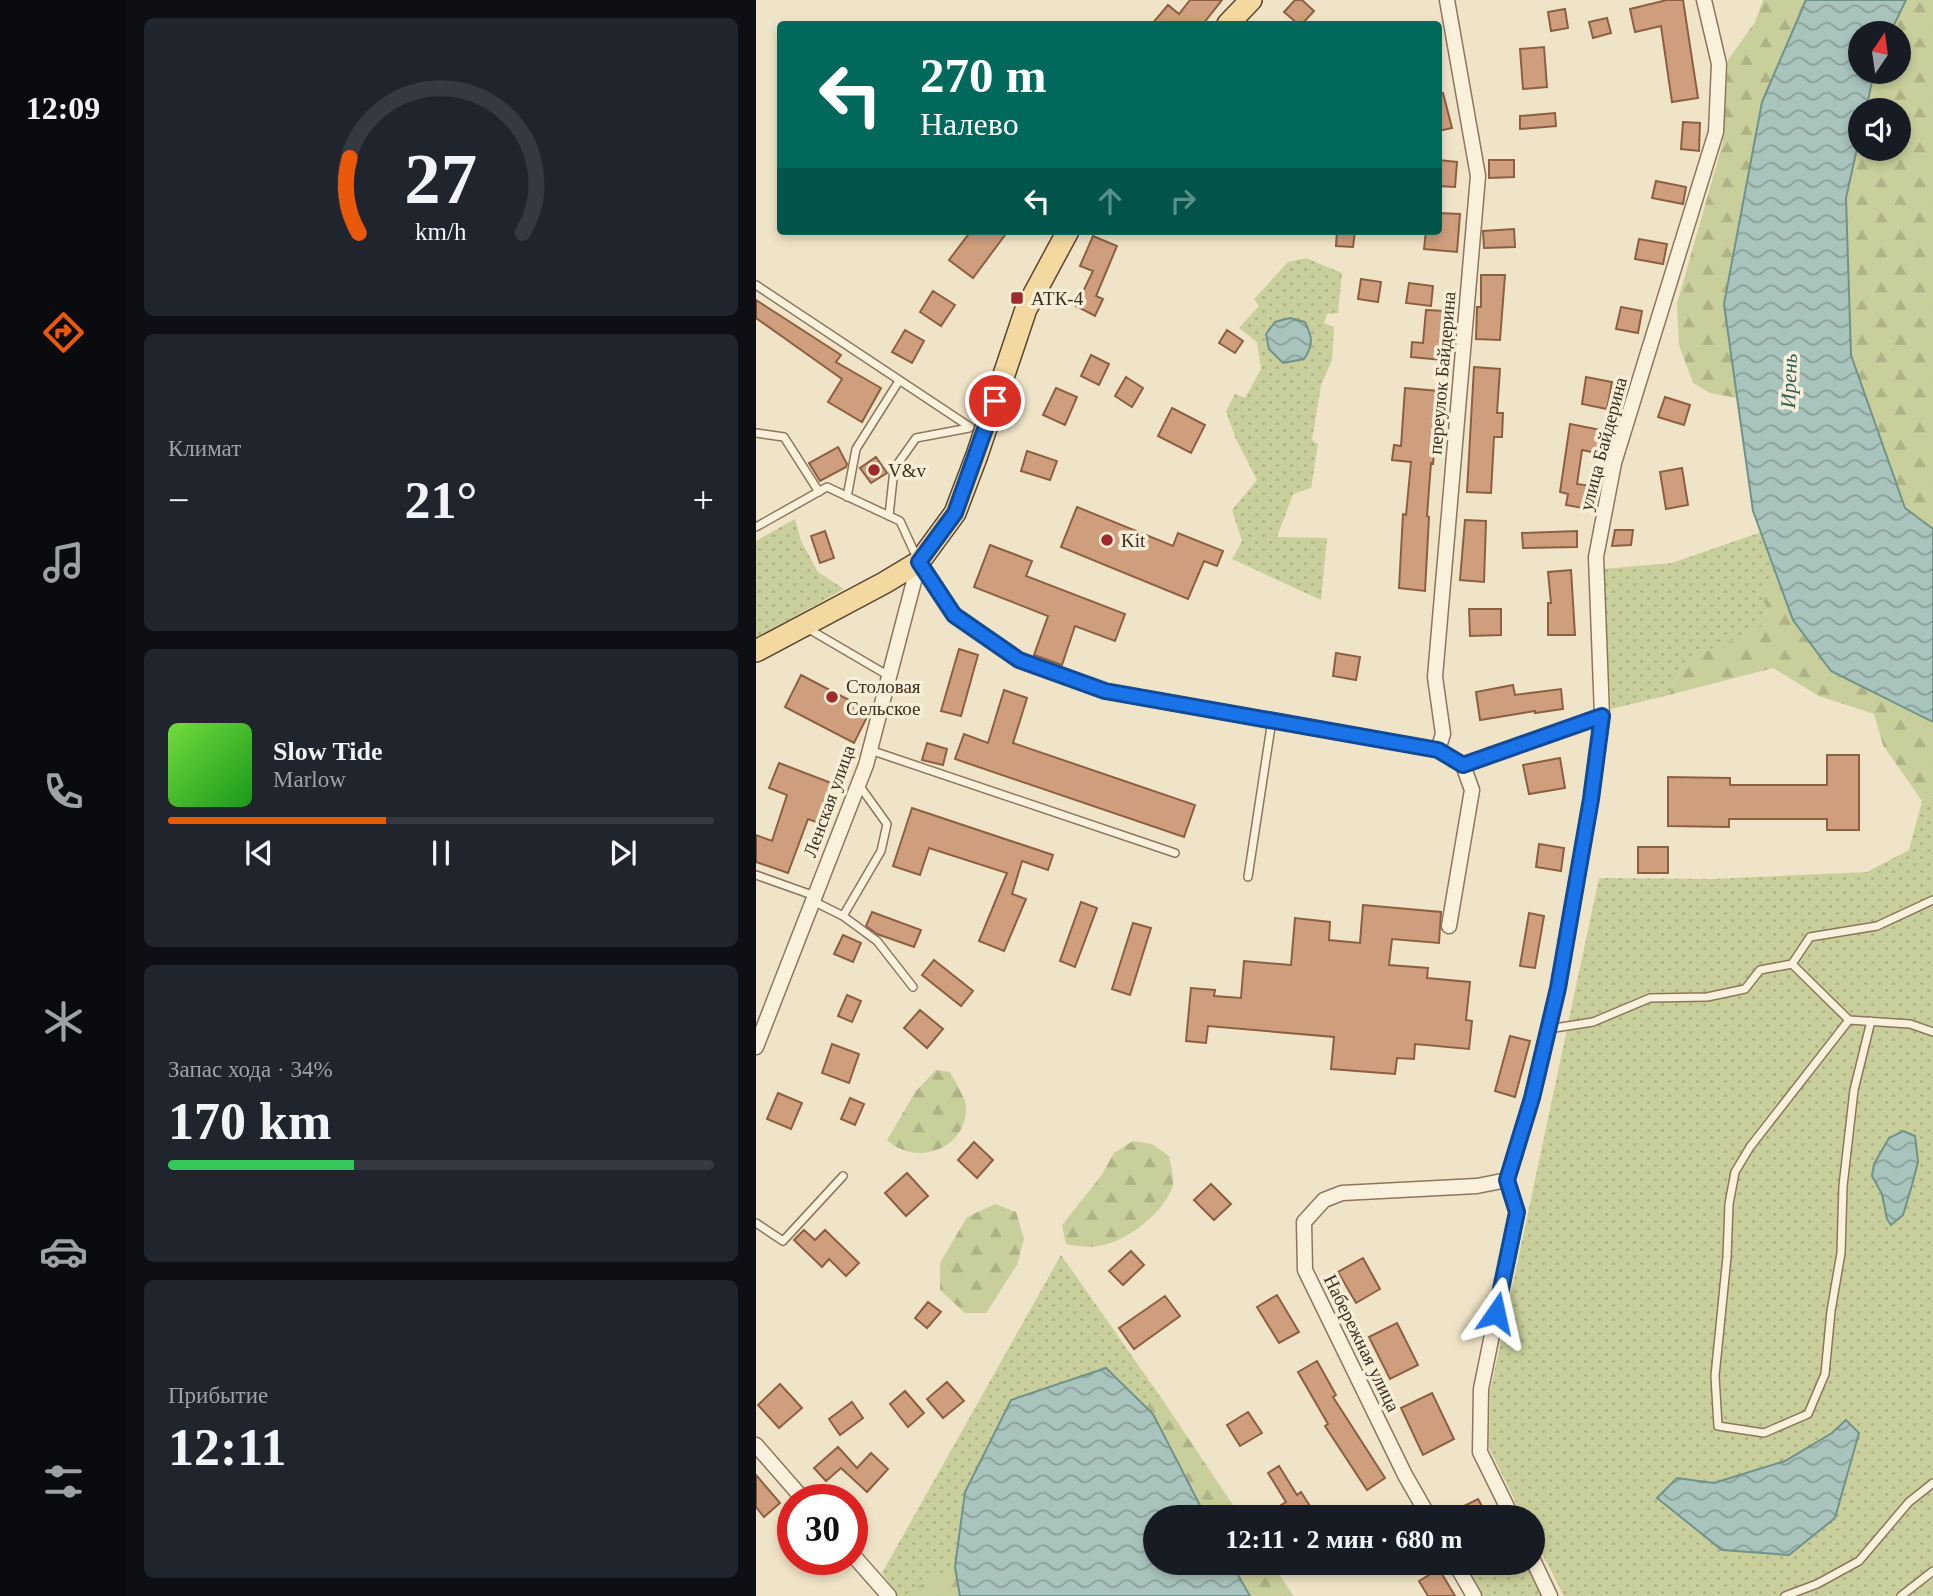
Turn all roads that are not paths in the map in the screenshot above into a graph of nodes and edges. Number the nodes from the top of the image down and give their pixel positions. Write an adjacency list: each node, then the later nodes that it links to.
1 (1251, 0): 4 (main road)
2 (1447, 0): 21 (street, переулок Байдерина)
3 (1704, 0): 18 (street, улица Байдерина)
4 (1231, 21)
5 (1066, 235): 8 (main road)
6 (756, 285): 7 (lane)
7 (899, 380): 8 (lane); 11 (lane)
8 (978, 426): 12 (lane); 14 (main road)
9 (756, 433): 10 (lane)
10 (819, 492): 11 (lane); 13 (lane)
11 (847, 497): 12 (lane)
12 (889, 516): 14 (lane)
13 (756, 527)
14 (919, 562): 15 (main road); 17 (street, Ленская улица); 19 (street)
15 (803, 626): 16 (main road); 17 (lane)
16 (756, 651)
17 (889, 676): 20 (street, Ленская улица)
18 (1602, 716): 22 (street); 35 (street, улица Байдерина)
19 (1272, 719): 21 (street); 26 (lane)
20 (869, 750): 23 (street, Ленская улица); 24 (lane)
21 (1438, 750): 22 (street)
22 (1463, 765): 30 (street)
23 (858, 784): 27 (street, Ленская улица); 29 (lane)
24 (1175, 853)
25 (756, 875): 27 (lane)
26 (1248, 877)
27 (814, 899): 29 (lane); 37 (street, Ленская улица)
28 (1933, 900): 31 (lane)
29 (843, 916): 32 (lane)
30 (1449, 926)
31 (1792, 964): 33 (lane); 35 (lane)
32 (913, 987)
33 (1849, 1020): 34 (lane); 34 (lane)
34 (1871, 1021): 36 (lane)
35 (1548, 1029): 39 (street, улица Байдерина)
36 (1933, 1032)
37 (756, 1047)
38 (843, 1176): 40 (lane)
39 (1507, 1180): 44 (street, Набережная улица); 45 (street)
40 (756, 1223)
41 (756, 1445): 43 (street)
42 (1933, 1483): 53 (lane)
43 (790, 1484)
44 (1422, 1505)
45 (1506, 1505)
46 (1933, 1571): 54 (lane)
47 (868, 1572): 50 (street)
48 (1462, 1575): 51 (street)
49 (1540, 1575): 52 (street)
50 (889, 1596)
51 (1474, 1596)
52 (1550, 1596)
53 (1785, 1596)
54 (1901, 1596)

